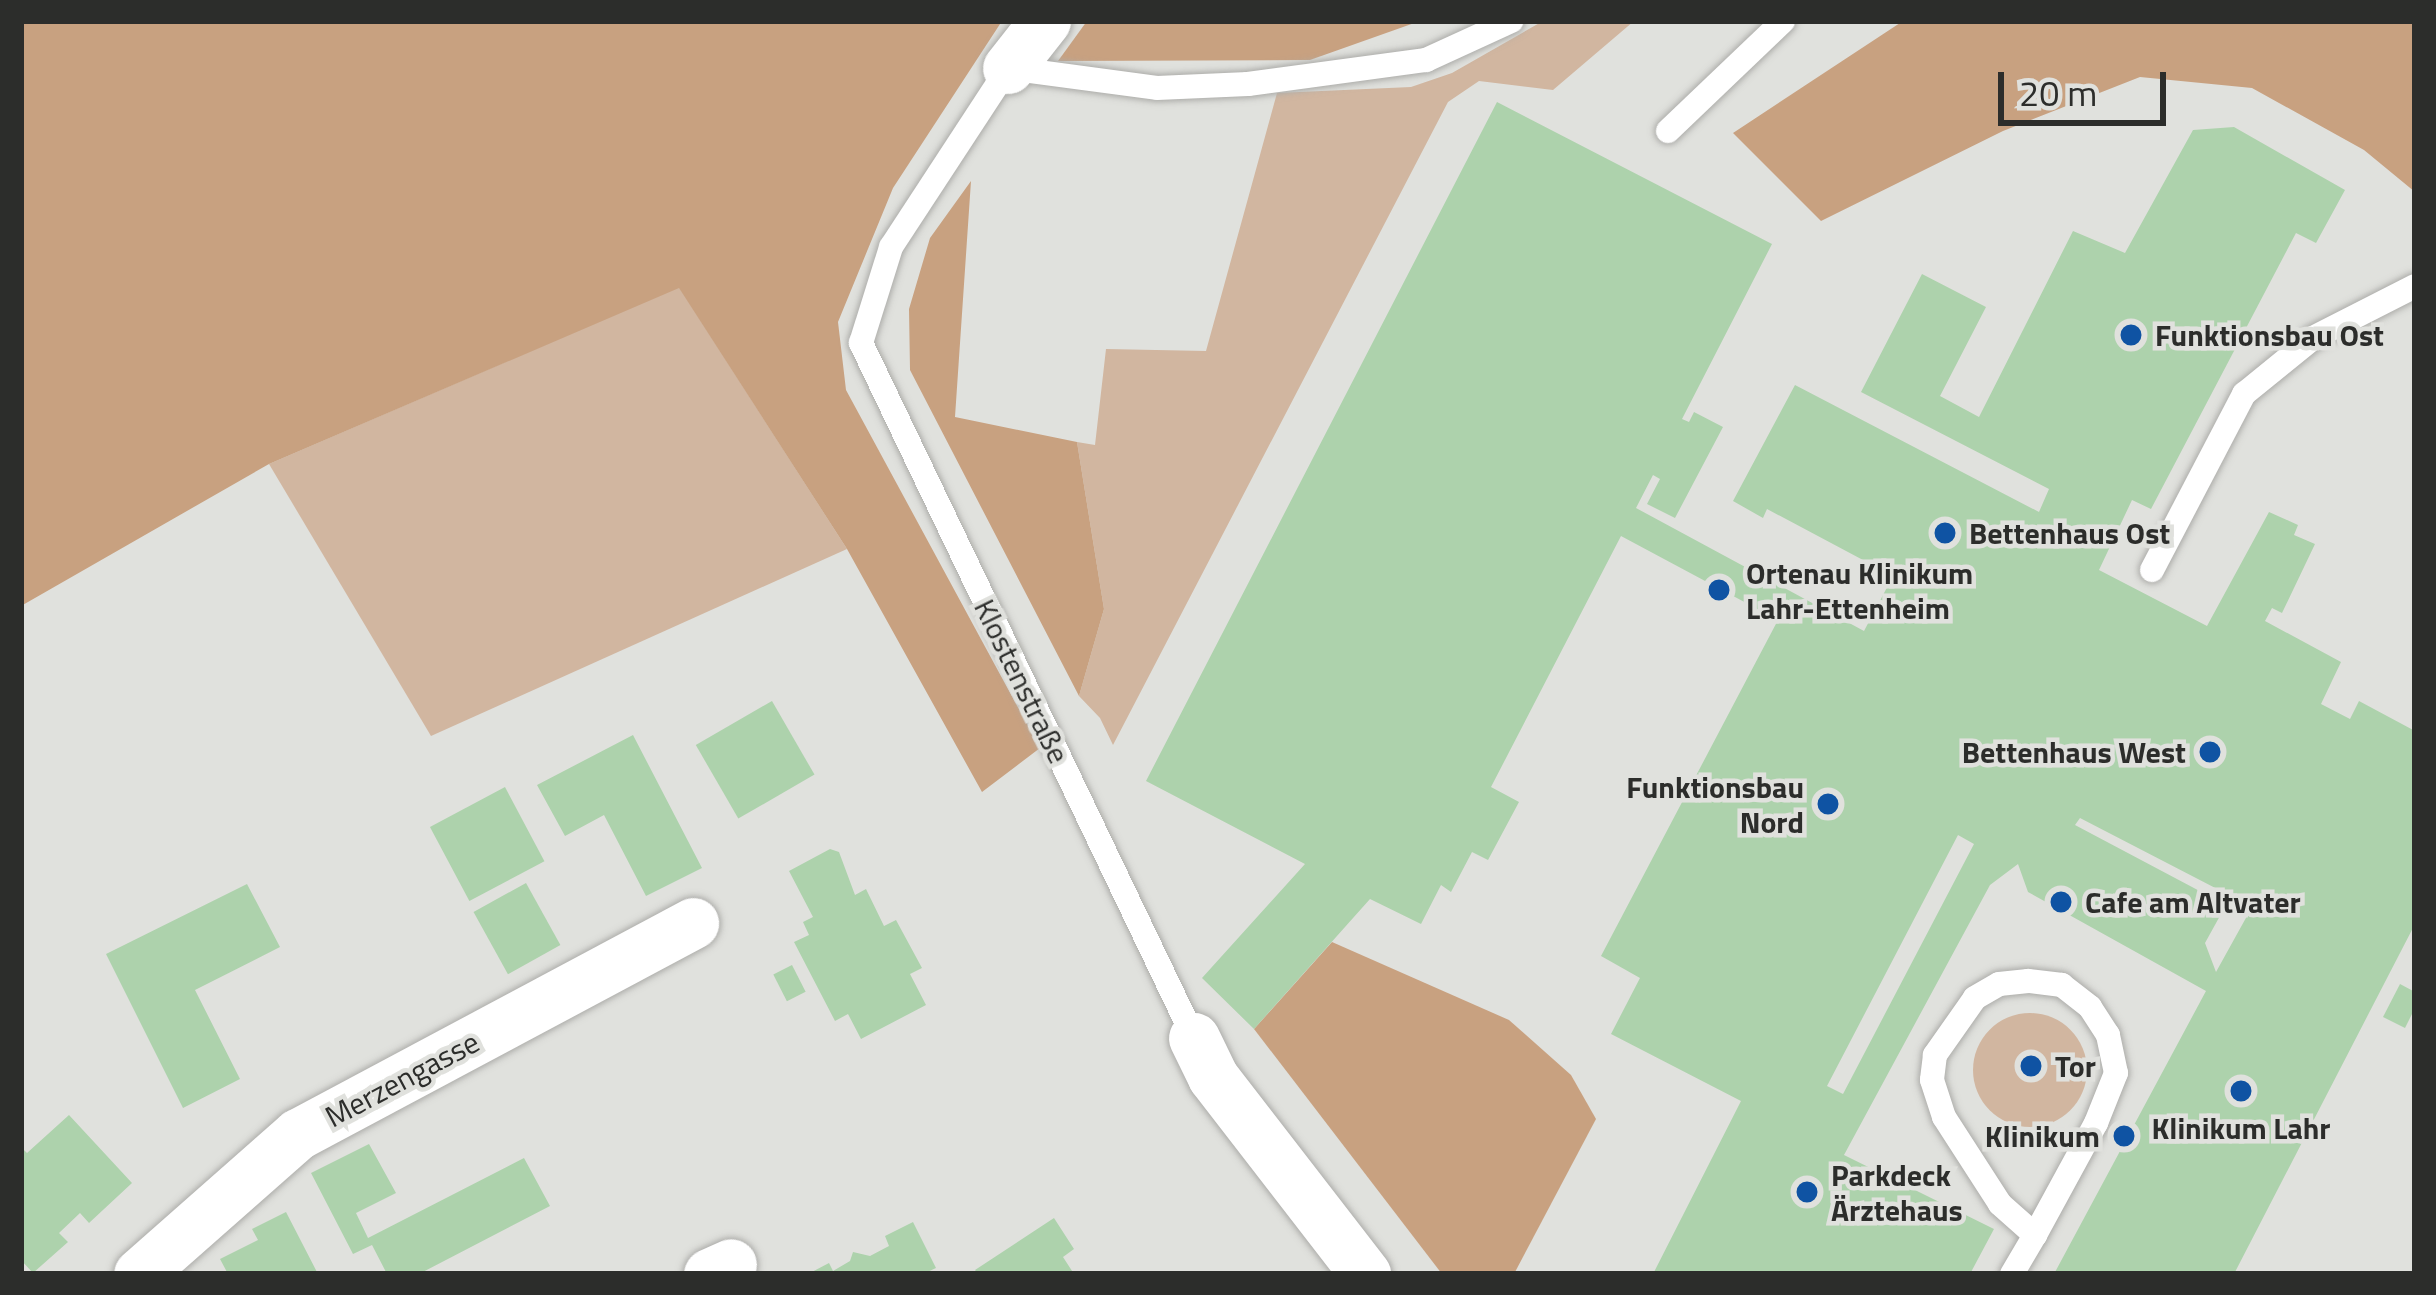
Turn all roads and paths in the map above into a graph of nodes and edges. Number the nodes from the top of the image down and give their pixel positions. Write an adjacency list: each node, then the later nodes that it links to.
1 (1046, 21): 4 (street)
2 (1511, 21): 4 (lane)
3 (1784, 21): 5 (lane)
4 (1008, 68): 9 (lane, Klostenstraße)
5 (1668, 131)
6 (2415, 286): 7 (lane)
7 (2152, 570)
8 (693, 923): 11 (street, Merzengasse)
9 (1193, 1038): 12 (street, Klostenstraße)
10 (2035, 1235): 10 (lane); 13 (lane)
11 (139, 1274)
12 (1365, 1274)
13 (2012, 1274)

